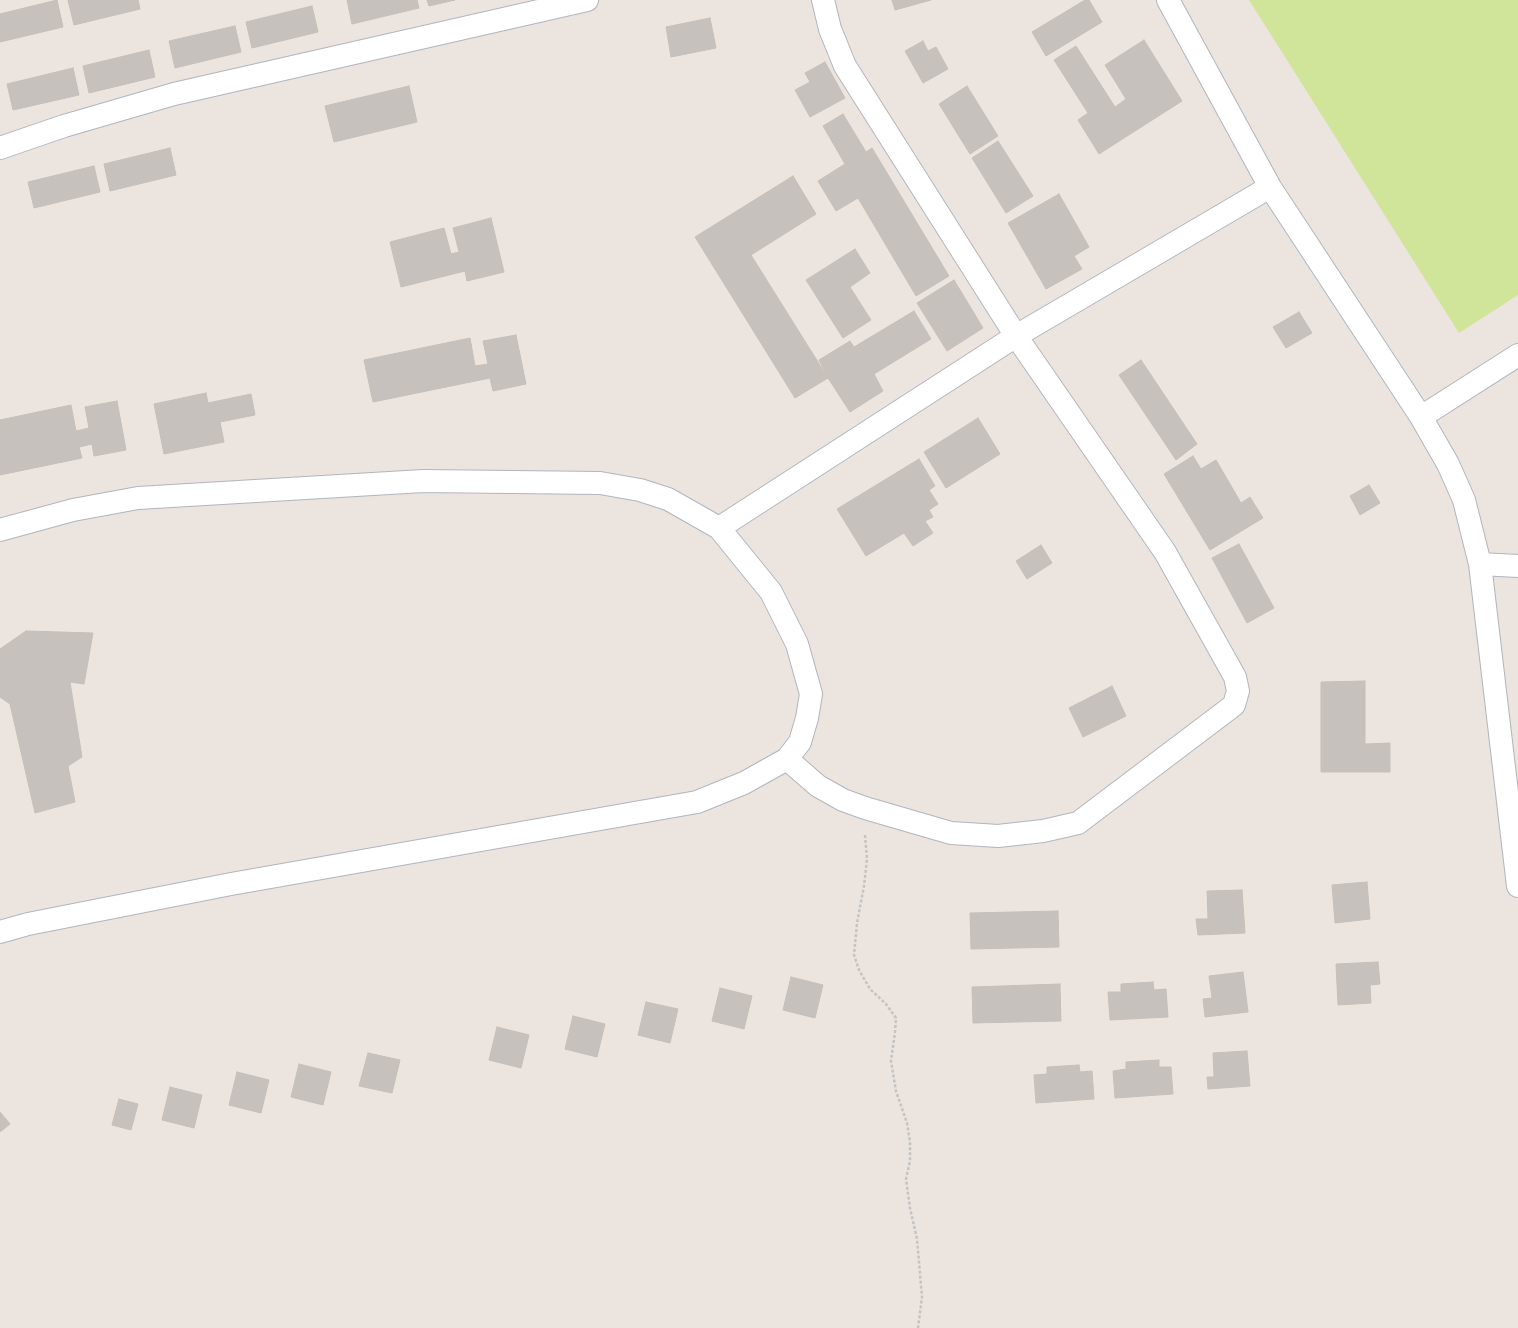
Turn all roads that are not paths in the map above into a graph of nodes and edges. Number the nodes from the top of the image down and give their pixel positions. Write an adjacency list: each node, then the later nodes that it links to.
1 (587, 0): 4 (street)
2 (823, 0): 6 (street)
3 (1168, 0): 5 (street)
4 (0, 148)
5 (1270, 187): 6 (street); 8 (street)
6 (1016, 336): 9 (street); 13 (street)
7 (1518, 355): 8 (street)
8 (1420, 417): 11 (street)
9 (720, 528): 10 (street); 13 (street)
10 (0, 530)
11 (1480, 564): 12 (street); 14 (street)
12 (1518, 566)
13 (787, 759): 15 (street)
14 (1518, 886)
15 (0, 932)

